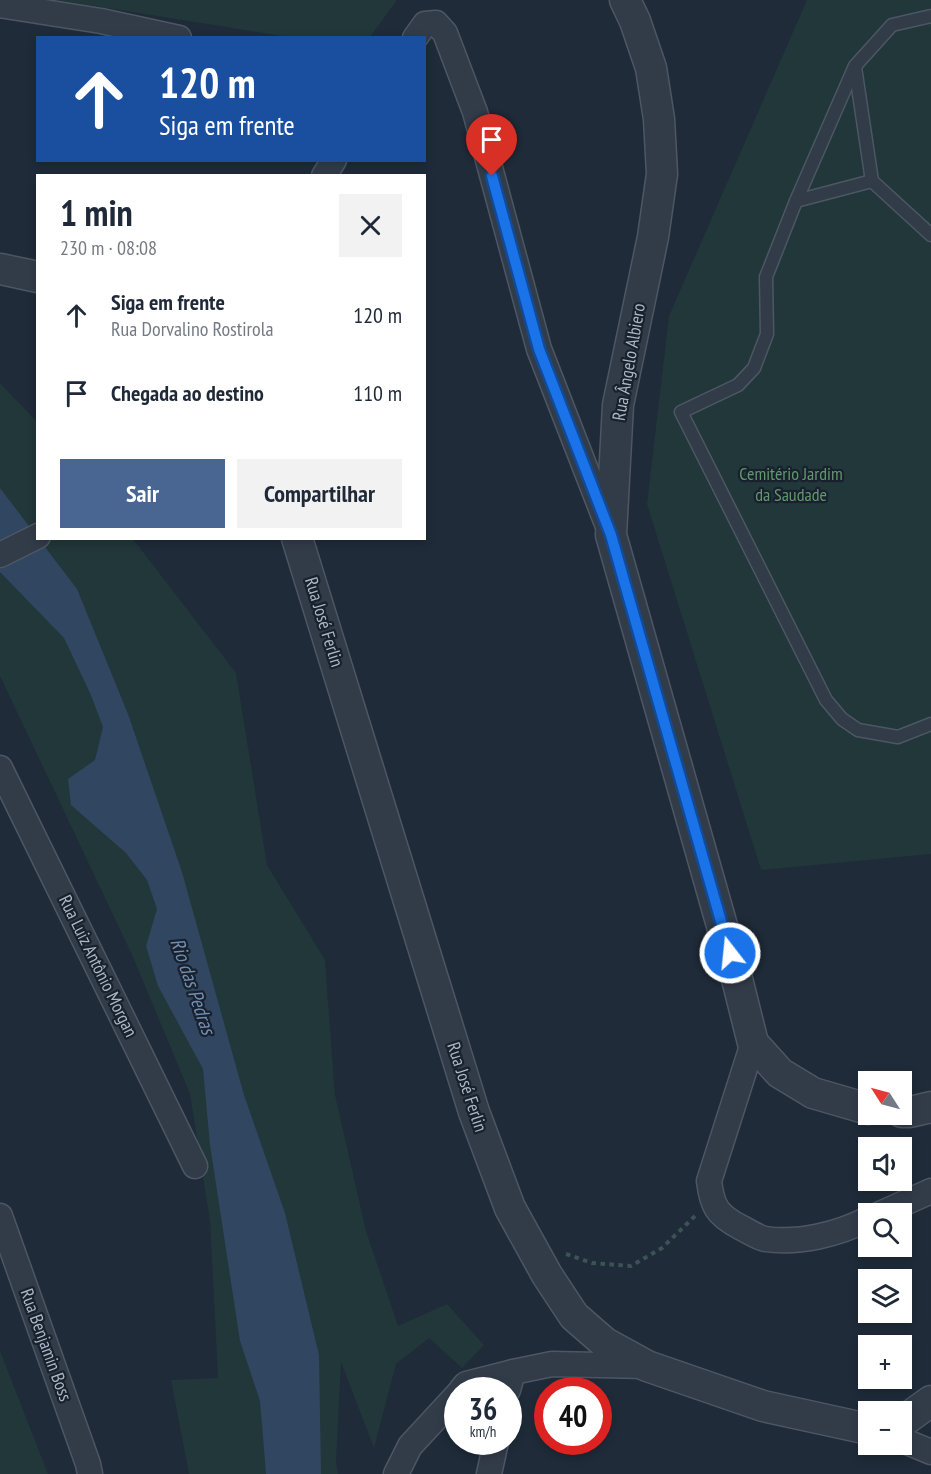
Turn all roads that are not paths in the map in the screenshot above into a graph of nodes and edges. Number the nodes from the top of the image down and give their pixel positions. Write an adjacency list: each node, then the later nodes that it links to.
1 (625, 0): 12 (street, Rua Ângelo Albiero)
2 (0, 5): 4 (street)
3 (931, 16): 6 (lane)
4 (169, 36)
5 (416, 36): 12 (street)
6 (855, 66): 7 (lane); 8 (lane)
7 (872, 181): 8 (lane); 9 (lane)
8 (796, 201): 16 (lane)
9 (931, 235)
10 (0, 269): 11 (street)
11 (36, 277)
12 (611, 535): 18 (street, Rua Ângelo Albiero)
13 (36, 537): 15 (street)
14 (298, 540): 27 (street, Rua José Ferlin)
15 (0, 555)
16 (931, 724)
17 (0, 768): 22 (street, Rua Luiz Antônio Morgan)
18 (753, 1043): 19 (street, Rua Ângelo Albiero); 26 (street)
19 (858, 1106)
20 (931, 1107): 21 (street)
21 (912, 1112)
22 (195, 1166)
23 (931, 1191): 24 (street)
24 (904, 1203)
25 (0, 1216): 36 (street, Rua Benjamin Boss)
26 (858, 1224)
27 (647, 1366): 28 (street); 32 (street, Rua José Ferlin)
28 (521, 1377)
29 (931, 1401): 31 (street)
30 (444, 1409): 37 (street)
31 (912, 1415)
32 (858, 1427)
33 (912, 1444): 34 (street)
34 (931, 1452)
35 (493, 1455): 38 (street)
36 (90, 1474)
37 (396, 1474)
38 (489, 1474)

